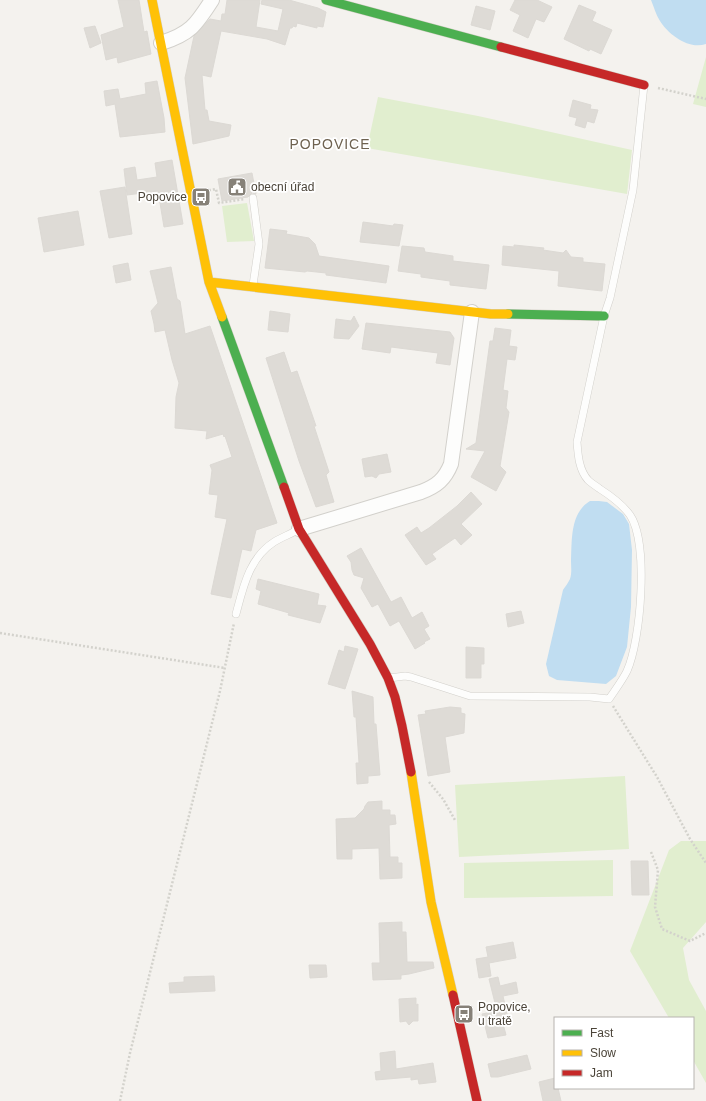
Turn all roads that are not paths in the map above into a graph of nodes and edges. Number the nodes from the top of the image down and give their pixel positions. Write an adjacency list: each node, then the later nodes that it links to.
1 (152, 0): 4 (street)
2 (212, 0): 4 (street)
3 (326, 0): 5 (street)
4 (161, 43): 7 (street)
5 (644, 85): 10 (lane)
6 (253, 198): 8 (lane)
7 (209, 282): 8 (street); 11 (street)
8 (253, 287): 9 (street)
9 (472, 312): 10 (street); 11 (street)
10 (604, 316): 13 (lane)
11 (299, 529): 12 (lane); 13 (street)
12 (236, 614)
13 (388, 678): 14 (street)
14 (477, 1101)

